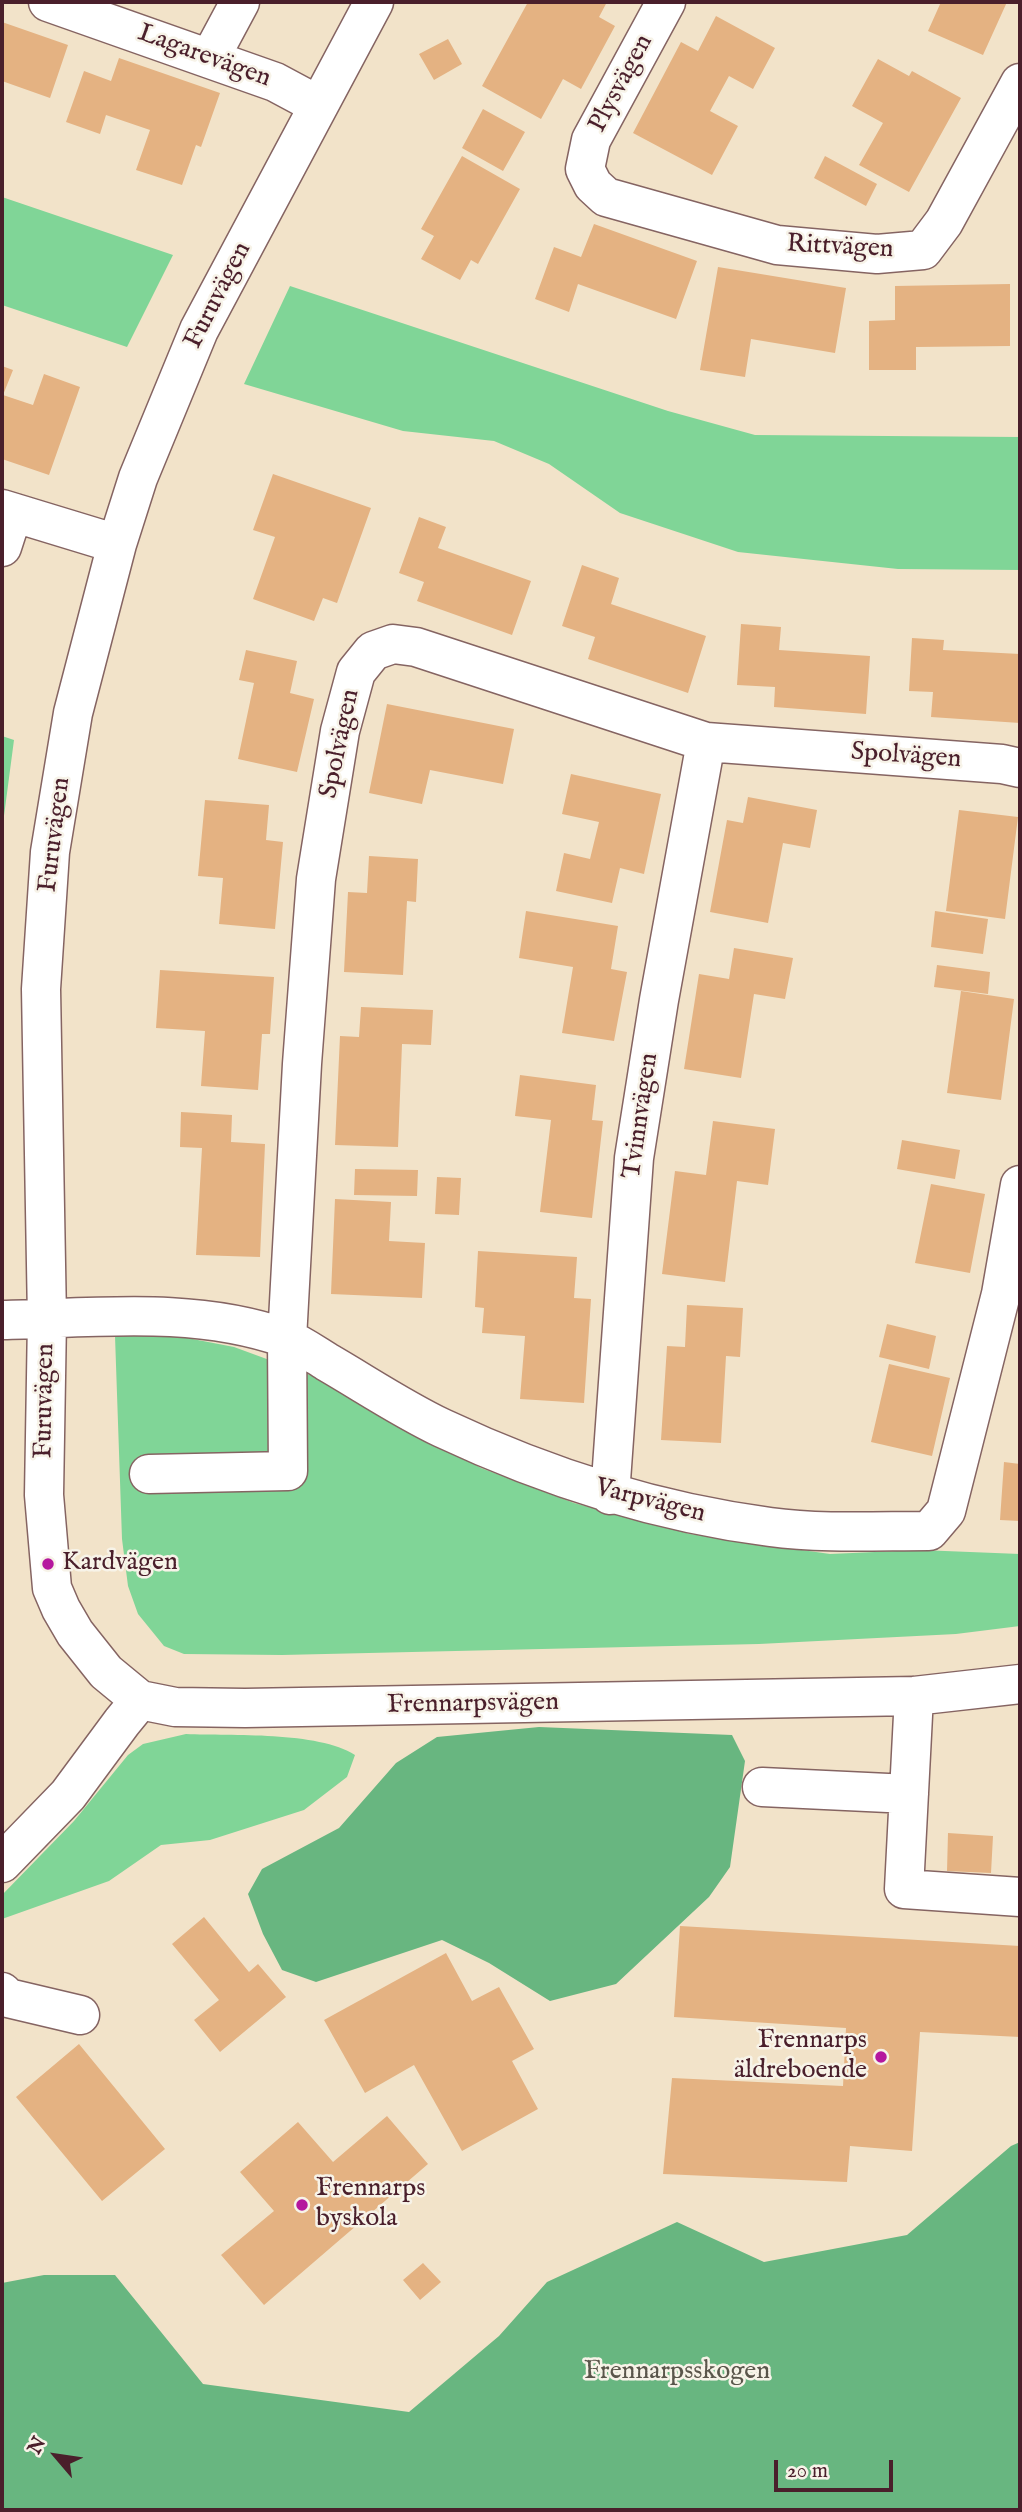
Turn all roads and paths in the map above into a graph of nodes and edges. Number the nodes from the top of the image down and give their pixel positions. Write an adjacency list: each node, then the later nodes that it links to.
1 (48, 2): 5 (street, Lagarevägen)
2 (240, 2): 5 (street)
3 (374, 2): 7 (street, Furuvägen)
4 (666, 2): 8 (street, Plysvägen)
5 (210, 58): 7 (street, Lagarevägen)
6 (1020, 83): 8 (street, Rittvägen)
7 (318, 105): 10 (street, Furuvägen)
8 (585, 169)
9 (6, 523): 10 (street)
10 (117, 544): 14 (street, Furuvägen)
11 (706, 742): 12 (street, Spolvägen); 16 (street, Spolvägen); 18 (street, Tvinnvägen)
12 (1020, 768)
13 (1020, 1185): 18 (street, Varpvägen)
14 (47, 1319): 15 (street); 16 (street, Varpvägen); 21 (street, Furuvägen)
15 (2, 1320)
16 (287, 1339): 17 (street, Spolvägen); 18 (street, Varpvägen)
17 (149, 1474)
18 (611, 1495)
19 (1020, 1684): 20 (street, Frennarpsvägen)
20 (914, 1696): 21 (street, Frennarpsvägen); 23 (street)
21 (140, 1700): 24 (street)
22 (762, 1787): 23 (street)
23 (909, 1794): 25 (street)
24 (2, 1863)
25 (1020, 1897)
26 (2, 1992): 27 (street)
27 (80, 2015)

